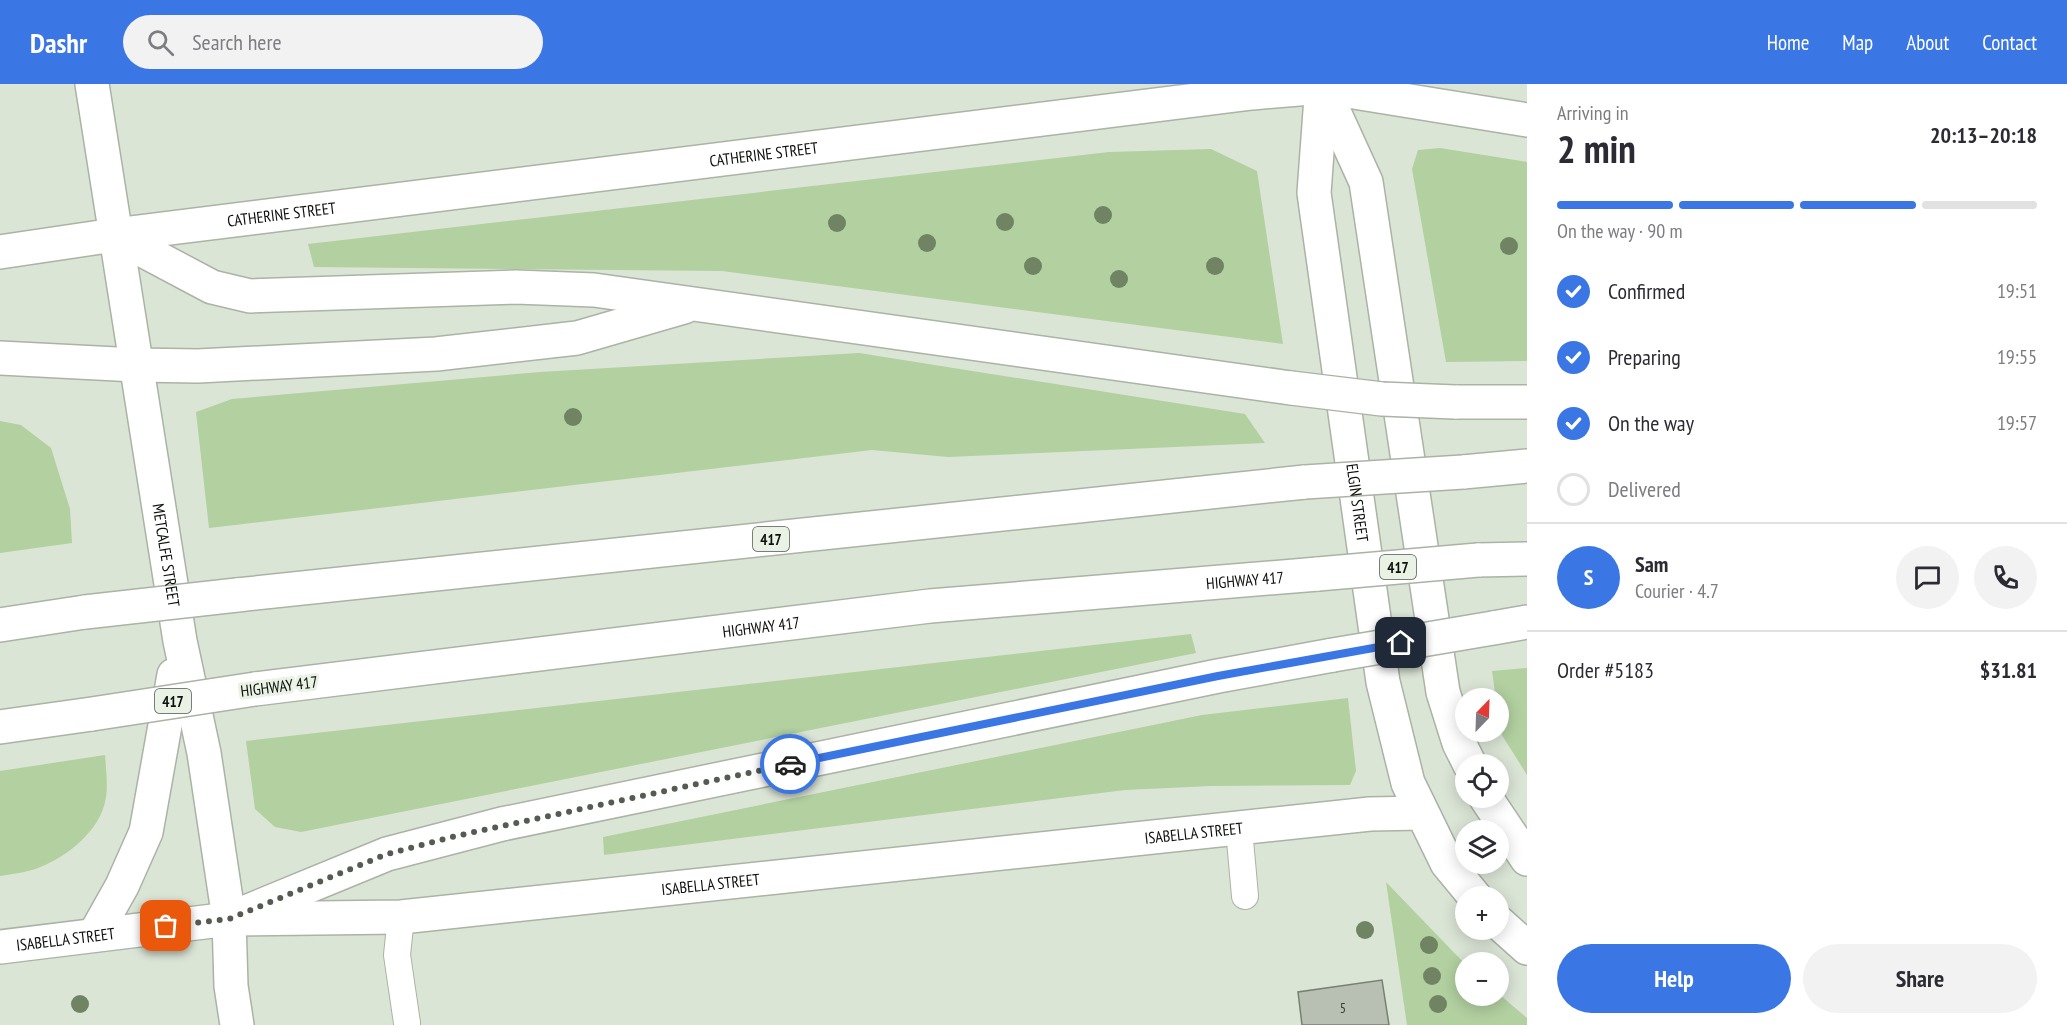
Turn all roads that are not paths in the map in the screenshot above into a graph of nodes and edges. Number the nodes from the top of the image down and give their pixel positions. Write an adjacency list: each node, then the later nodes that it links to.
1 (92, 84): 4 (main road, METCALFE STREET)
2 (1323, 85): 3 (main road, CATHERINE STREET); 4 (main road, CATHERINE STREET); 16 (main road); 18 (main road, ELGIN STREET)
3 (1527, 120)
4 (114, 235): 5 (main road, CATHERINE STREET); 6 (main road); 8 (main road, METCALFE STREET)
5 (0, 252)
6 (692, 305): 8 (main road); 9 (main road, bridge)
7 (0, 358): 8 (main road)
8 (136, 365): 14 (main road, METCALFE STREET)
9 (1527, 402)
10 (1527, 466): 13 (main road, 417, bridge)
11 (1527, 559): 15 (main road, HIGHWAY 417 / 417, bridge)
12 (1527, 622): 24 (main road, bridge)
13 (0, 625)
14 (180, 641): 24 (main road, METCALFE STREET); 26 (main road)
15 (0, 727)
16 (1465, 754)
17 (1493, 808): 20 (main road)
18 (1422, 813): 19 (main road, ISABELLA STREET); 21 (main road, ELGIN STREET)
19 (1239, 829): 22 (lane); 23 (main road, ISABELLA STREET)
20 (1527, 859)
21 (1466, 886)
22 (1245, 896)
23 (401, 917): 24 (main road, ISABELLA STREET); 29 (lane)
24 (229, 919): 26 (main road, ISABELLA STREET); 30 (main road, METCALFE STREET)
25 (1509, 932): 28 (main road)
26 (95, 934): 27 (main road, ISABELLA STREET)
27 (0, 947)
28 (1527, 948)
29 (407, 1023)
30 (237, 1025)

